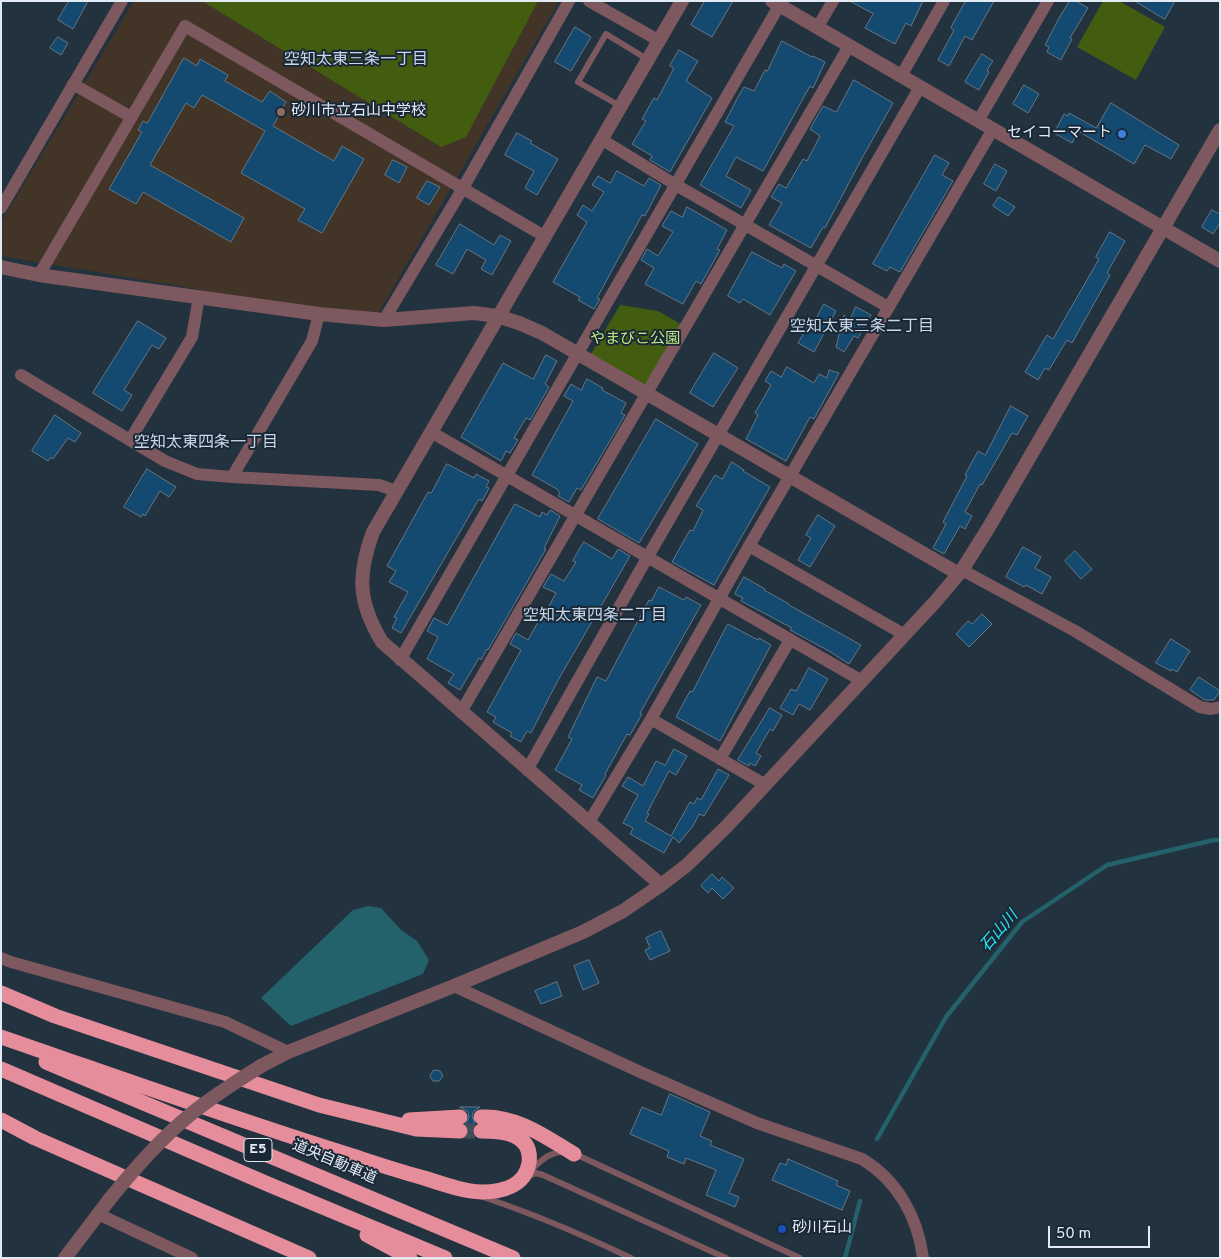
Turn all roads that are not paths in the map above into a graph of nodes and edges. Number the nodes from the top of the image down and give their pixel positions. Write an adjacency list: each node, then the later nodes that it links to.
1 (122, 1): 14 (street)
2 (569, 1): 23 (street)
3 (589, 1): 10 (street)
4 (682, 1): 10 (street)
5 (833, 1): 9 (street)
6 (944, 1): 13 (street)
7 (1048, 1): 18 (street)
8 (776, 4): 9 (street); 22 (street)
9 (817, 28): 11 (street)
10 (658, 40): 12 (street)
11 (849, 46): 13 (street); 25 (street)
12 (647, 59): 16 (street); 16 (lane)
13 (901, 76): 15 (street)
14 (73, 84): 17 (street); 24 (street)
15 (920, 87): 18 (street); 29 (street)
16 (620, 106): 21 (street)
17 (131, 117): 23 (street); 31 (street)
18 (978, 121): 19 (street)
19 (993, 129): 26 (street); 33 (street)
20 (1220, 130): 26 (street)
21 (601, 139): 22 (street); 27 (street)
22 (676, 184): 25 (street); 37 (street)
23 (463, 188): 27 (street); 36 (street)
24 (1, 208)
25 (745, 225): 29 (street); 39 (street)
26 (1163, 228): 28 (street); 50 (street)
27 (544, 236): 35 (street)
28 (1220, 261)
29 (817, 266): 33 (street); 41 (street)
30 (1, 267): 31 (street)
31 (40, 275): 32 (street)
32 (199, 297): 34 (street); 42 (street)
33 (888, 307): 44 (street)
34 (319, 314): 36 (street); 45 (street)
35 (497, 316): 36 (street); 37 (street); 40 (street)
36 (384, 320)
37 (578, 355): 39 (street); 43 (street)
38 (21, 375): 42 (street)
39 (647, 394): 41 (street); 47 (street)
40 (431, 432): 43 (street); 46 (street)
41 (719, 436): 44 (street); 49 (street)
42 (130, 440): 45 (street)
43 (506, 476): 47 (street); 54 (street)
44 (790, 477): 48 (street); 50 (street)
45 (232, 478): 46 (street)
46 (396, 491): 54 (street)
47 (576, 516): 49 (street); 57 (street)
48 (749, 546): 51 (street); 52 (street)
49 (647, 558): 51 (street); 60 (street)
50 (961, 572): 52 (street); 56 (street)
51 (719, 599): 53 (street); 58 (street)
52 (905, 635): 55 (street)
53 (790, 640): 55 (street); 59 (street)
54 (400, 660): 57 (street)
55 (862, 681): 61 (street)
56 (1220, 707)
57 (461, 712): 60 (street)
58 (652, 719): 59 (street); 62 (street)
59 (720, 759): 61 (street)
60 (527, 770): 62 (street)
61 (764, 784): 63 (street)
62 (589, 822): 63 (street)
63 (660, 886): 65 (street)
64 (1, 958): 69 (street)
65 (454, 986): 69 (street); 87 (street)
66 (1, 993): 72 (highway)
67 (1, 1037): 76 (highway)
68 (1, 1043): 83 (highway, 道央自動車道 / E5)
69 (288, 1052): 77 (street, bridge)
70 (1, 1069): 75 (highway, E5)
71 (1, 1120): 80 (highway)
72 (460, 1124)
73 (574, 1154): 74 (lane); 74 (highway); 86 (lane)
74 (521, 1180): 76 (highway); 85 (lane)
75 (270, 1185): 81 (highway); 82 (highway, E5)
76 (460, 1190): 84 (lane)
77 (98, 1214): 78 (street); 79 (street)
78 (65, 1258)
79 (192, 1258)
80 (309, 1258)
81 (410, 1258)
82 (445, 1258)
83 (513, 1258)
84 (632, 1258)
85 (726, 1258)
86 (800, 1258)
87 (923, 1258)

